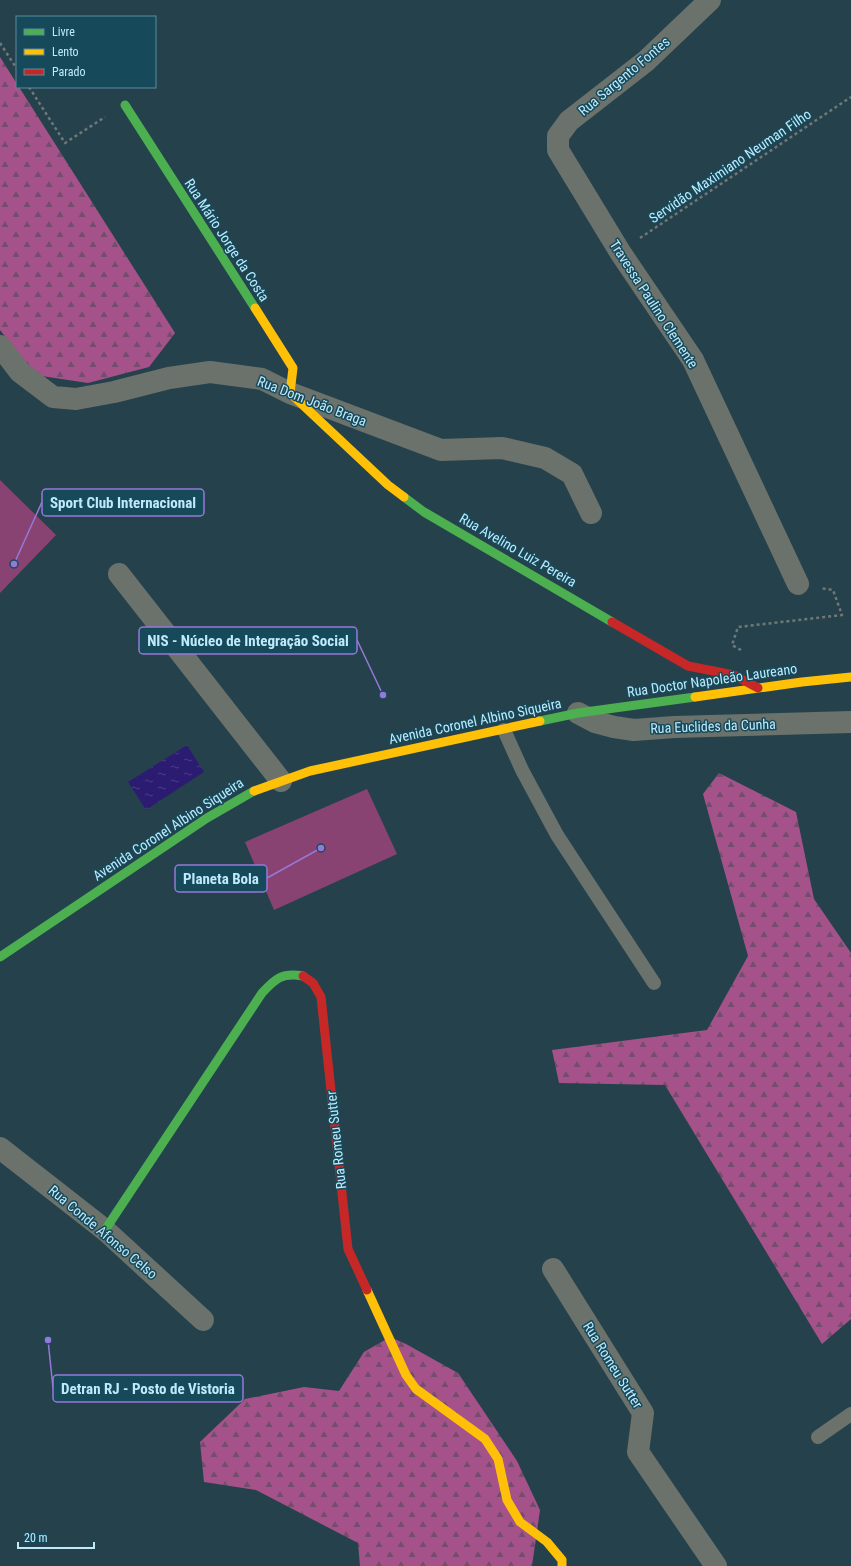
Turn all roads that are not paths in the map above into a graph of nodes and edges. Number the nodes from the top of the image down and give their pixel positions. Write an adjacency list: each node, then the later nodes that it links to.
1 (710, 0): 3 (street, Rua Sargento Fontes)
2 (124, 105): 5 (street, Rua Mário Jorge da Costa)
3 (558, 136): 8 (street, Travessa Paulino Clemente)
4 (0, 346): 5 (street, Rua Dom João Braga)
5 (290, 393): 6 (street, Rua Dom João Braga); 10 (street, Rua Avelino Luiz Pereira)
6 (590, 513)
7 (119, 574): 14 (street)
8 (798, 584)
9 (851, 677): 10 (street, Rua Doctor Napoleão Laureano)
10 (758, 688): 11 (street, Rua Doctor Napoleão Laureano)
11 (578, 713): 12 (street, Rua Euclides da Cunha); 13 (street, Avenida Coronel Albino Siqueira)
12 (851, 722)
13 (504, 730): 14 (street, Avenida Coronel Albino Siqueira); 16 (lane)
14 (281, 781): 15 (street, Avenida Coronel Albino Siqueira)
15 (0, 957)
16 (654, 982)
17 (0, 1148): 18 (street, Rua Conde Afonso Celso)
18 (105, 1230): 20 (street, Rua Conde Afonso Celso); 23 (street, Rua Romeu Sutter)
19 (553, 1269): 24 (street, Rua Romeu Sutter)
20 (203, 1320)
21 (851, 1414): 22 (lane)
22 (818, 1437)
23 (562, 1566)
24 (716, 1566)

